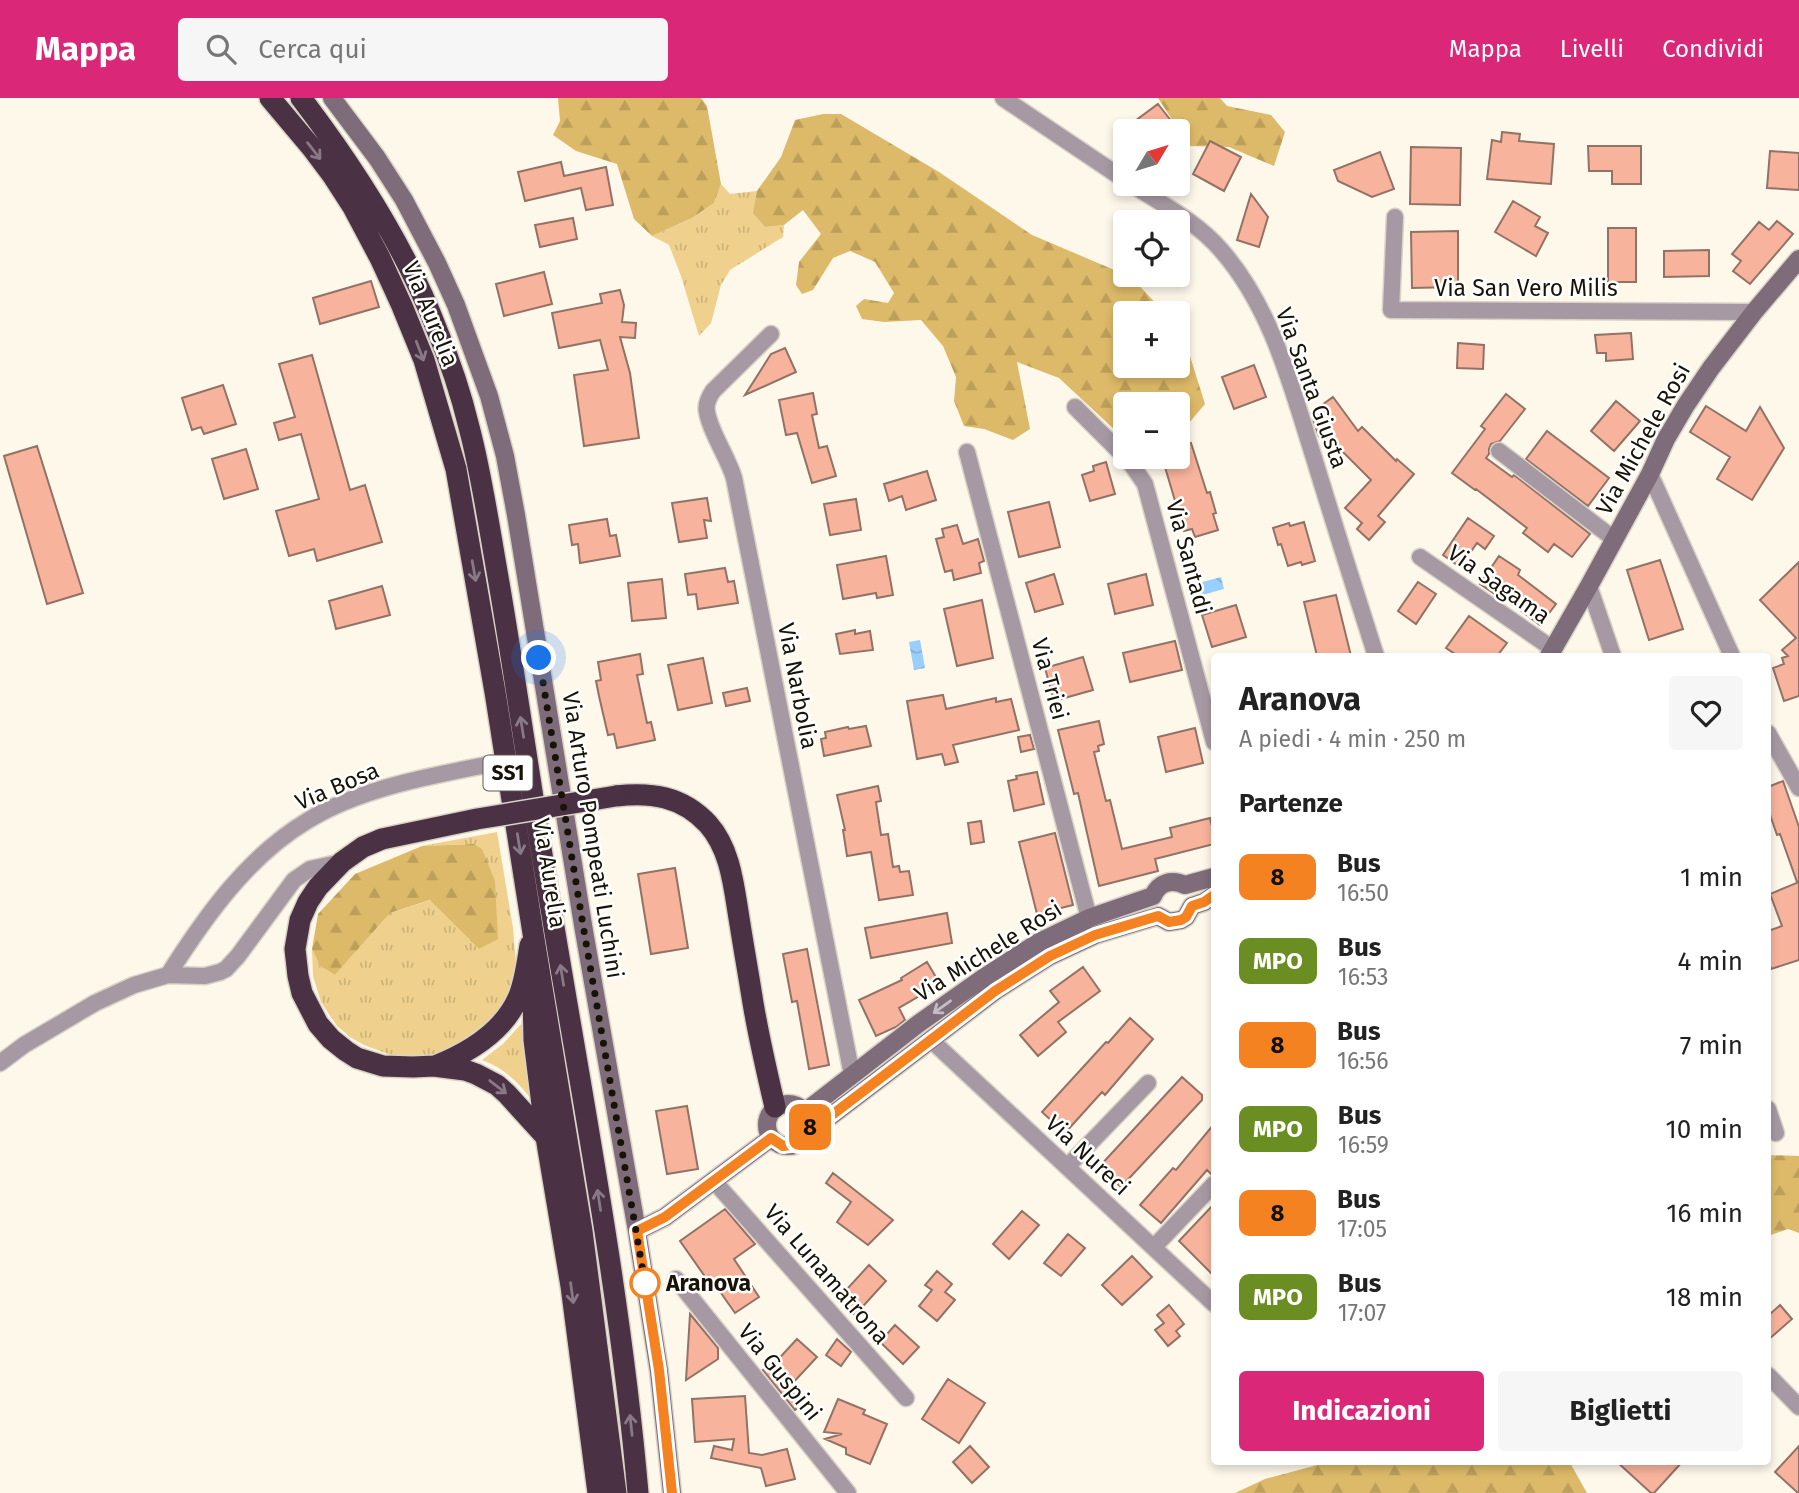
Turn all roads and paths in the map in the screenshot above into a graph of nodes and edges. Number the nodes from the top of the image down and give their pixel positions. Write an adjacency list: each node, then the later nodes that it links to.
1 (270, 98): 24 (highway, Via Aurelia / SS1, one-way to 24)
2 (301, 98): 59 (highway, Via Aurelia / SS1, one-way to 2)
3 (332, 98): 50 (street, Via Arturo Pompeati Luchini)
4 (1003, 98): 5 (street)
5 (1113, 172)
6 (1149, 196): 19 (street, Via Santa Giusta)
7 (1395, 217): 9 (street, Via San Vero Milis)
8 (1799, 259): 9 (street, Via Michele Rosi)
9 (1754, 312): 14 (street, Via Michele Rosi)
10 (771, 334): 39 (street, Via Narbolia)
11 (1075, 407): 22 (street, Via Santadi)
12 (1499, 451): 15 (street)
13 (967, 452): 33 (street, Via Triei)
14 (1650, 474): 15 (street, Via Michele Rosi); 21 (street)
15 (1614, 539): 17 (street, Via Michele Rosi)
16 (1420, 557): 18 (street, Via Sagama)
17 (1589, 586): 18 (street, Via Michele Rosi); 20 (street)
18 (1551, 652)
19 (1375, 653)
20 (1612, 653)
21 (1731, 653)
22 (1211, 731)
23 (1771, 738): 25 (street)
24 (506, 761): 34 (highway, Via Aurelia / SS1, one-way to 34); 35 (street, Via Bosa)
25 (1799, 788)
26 (342, 862): 35 (street); 38 (highway); 41 (highway, bridge)
27 (1211, 878): 28 (street, Via Michele Rosi)
28 (1185, 885): 29 (street, Via Michele Rosi); 31 (street)
29 (1153, 896): 32 (street); 33 (street, Via Michele Rosi)
30 (1211, 897): 31 (street, Via Michele Rosi)
31 (1192, 906): 32 (street, Via Michele Rosi)
32 (1158, 916): 36 (street, Via Michele Rosi)
33 (1089, 918): 39 (street, Via Michele Rosi, one-way to 39)
34 (533, 933): 38 (highway); 45 (highway); 58 (highway, Via Aurelia / SS1)
35 (168, 975): 37 (street)
36 (930, 1040): 43 (street, Via Michele Rosi); 47 (street, Via Nureci)
37 (0, 1063)
38 (434, 1066): 45 (highway, one-way to 45)
39 (852, 1075): 43 (street, Via Michele Rosi)
40 (1148, 1083): 47 (street)
41 (775, 1107): 43 (street); 46 (street)
42 (1771, 1118): 44 (street)
43 (808, 1119): 46 (street)
44 (1776, 1133)
45 (546, 1138): 57 (highway, one-way to 57)
46 (771, 1138): 48 (street)
47 (1067, 1167): 51 (street, Via Nureci)
48 (713, 1180): 50 (street); 55 (street, Via Lunamatrona)
49 (1211, 1187): 51 (street)
50 (637, 1231): 60 (street, Via Arturo Pompeati Luchini)
51 (1154, 1247): 53 (street, Via Nureci)
52 (676, 1279): 61 (street, Via Guspini)
53 (1211, 1299)
54 (1771, 1378): 56 (street)
55 (906, 1398)
56 (1799, 1407)
57 (598, 1493)
58 (617, 1493)
59 (638, 1493)
60 (671, 1493)
61 (848, 1493)

